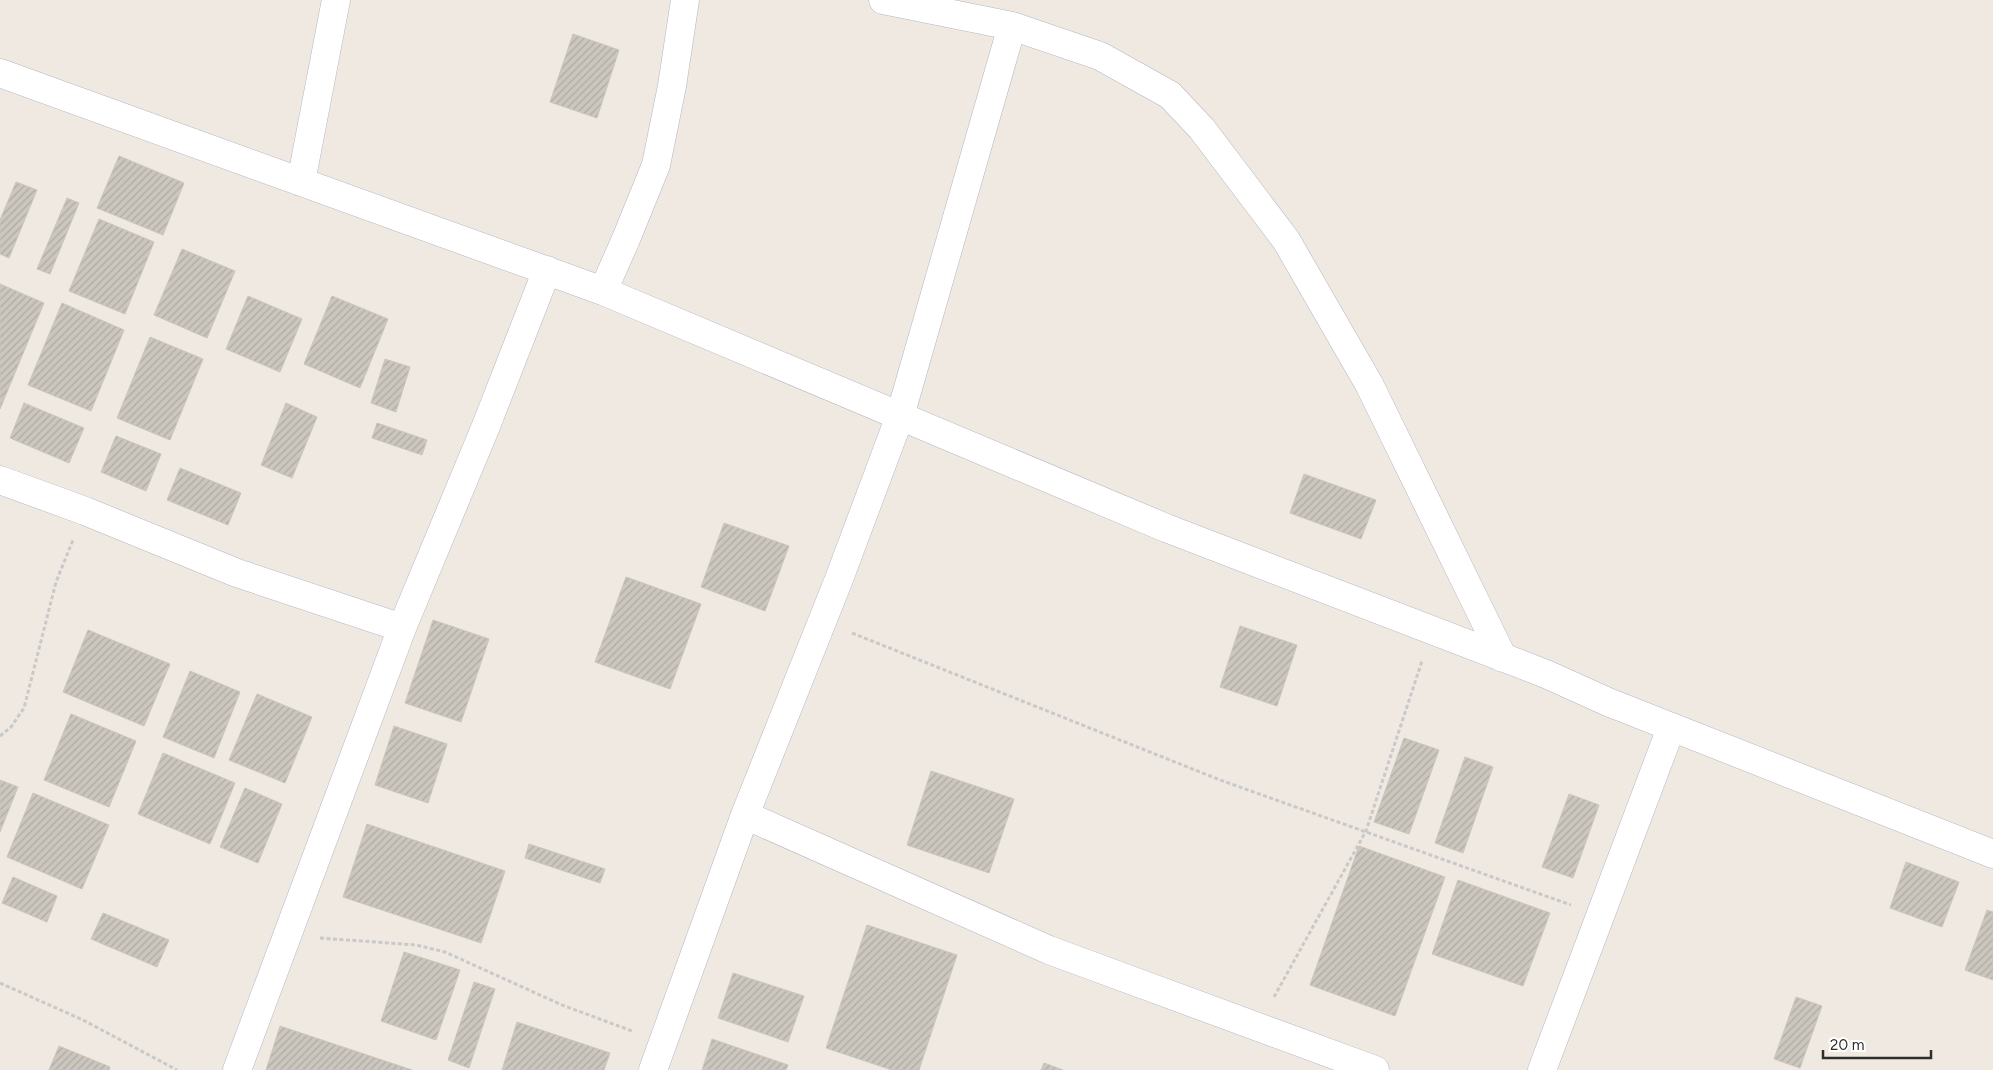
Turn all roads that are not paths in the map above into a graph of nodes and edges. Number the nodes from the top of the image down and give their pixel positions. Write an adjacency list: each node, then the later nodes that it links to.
1 (336, 0): 6 (street)
2 (685, 0): 8 (street)
3 (883, 0): 4 (street)
4 (1012, 26): 9 (street); 12 (street)
5 (0, 73): 6 (street)
6 (301, 182): 7 (street)
7 (547, 270): 8 (street); 11 (street)
8 (603, 291): 9 (street)
9 (900, 416): 12 (street); 14 (street)
10 (0, 480): 11 (street)
11 (402, 628): 16 (street)
12 (1503, 658): 13 (street)
13 (1671, 728): 15 (street); 19 (street)
14 (745, 815): 17 (street); 18 (street)
15 (1993, 854)
16 (237, 1070)
17 (653, 1070)
18 (1375, 1070)
19 (1542, 1070)

